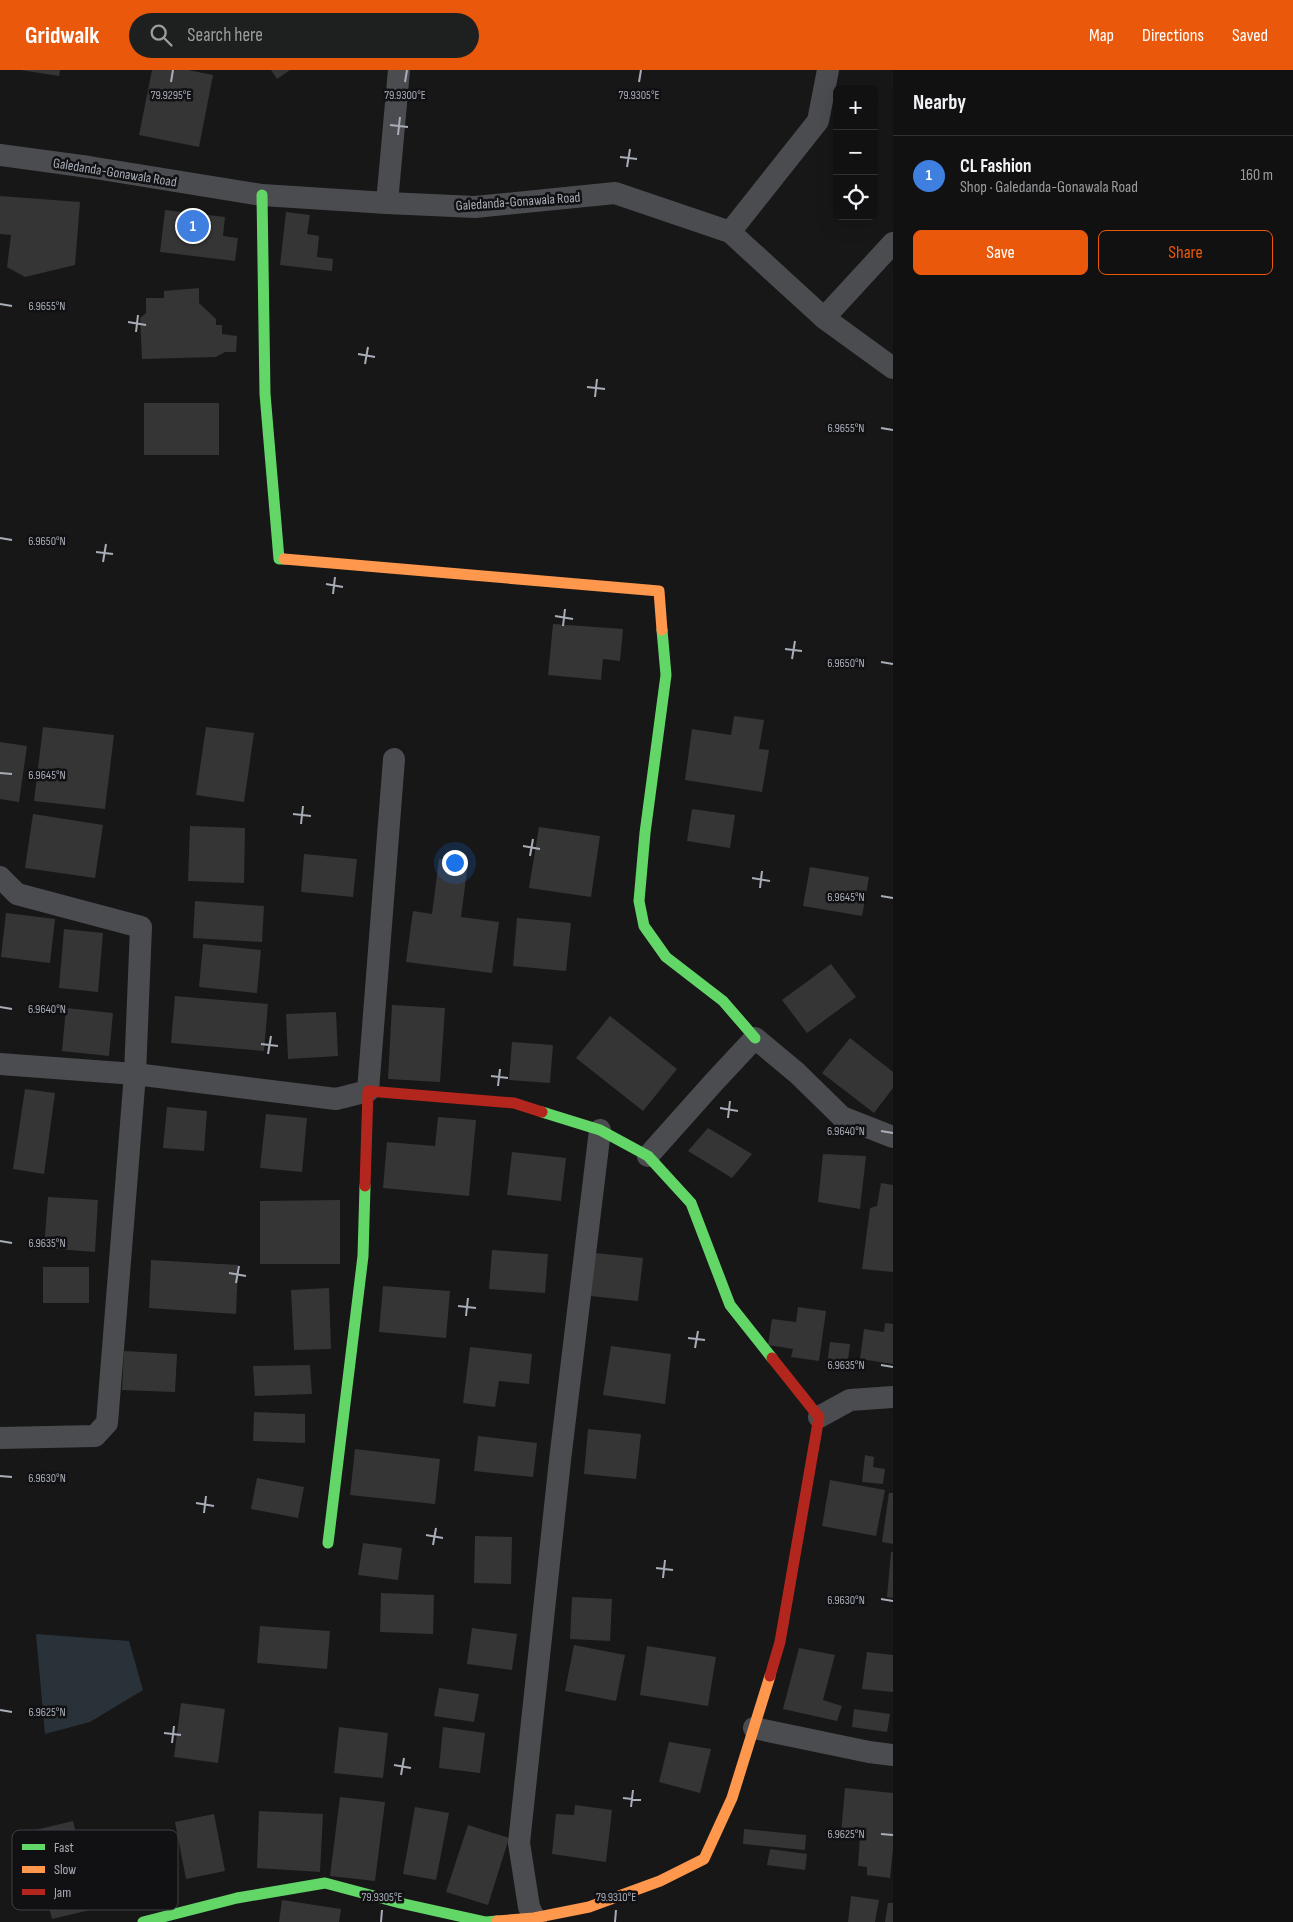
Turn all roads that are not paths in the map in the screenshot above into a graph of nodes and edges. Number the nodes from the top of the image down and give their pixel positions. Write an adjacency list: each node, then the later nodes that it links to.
1 (399, 70): 5 (street)
2 (828, 70): 6 (street)
3 (0, 155): 4 (street, Galedanda-Gonawala Road)
4 (262, 195): 5 (street, Galedanda-Gonawala Road); 12 (street)
5 (387, 203): 6 (street, Galedanda-Gonawala Road)
6 (730, 232): 8 (street, Galedanda-Gonawala Road)
7 (893, 244): 8 (street)
8 (824, 318): 9 (street, Galedanda-Gonawala Road)
9 (893, 368)
10 (394, 759): 15 (street)
11 (0, 877): 14 (street)
12 (755, 1038): 17 (street); 18 (street)
13 (0, 1064): 14 (street)
14 (136, 1074): 15 (street); 21 (street)
15 (368, 1090): 16 (street); 22 (street)
16 (600, 1130): 18 (street); 25 (street)
17 (893, 1137)
18 (648, 1156): 20 (street)
19 (893, 1397): 20 (street)
20 (820, 1417): 23 (street)
21 (0, 1438)
22 (328, 1543)
23 (754, 1728): 24 (street); 25 (street)
24 (893, 1755)
25 (535, 1920): 26 (street)
26 (143, 1922)

